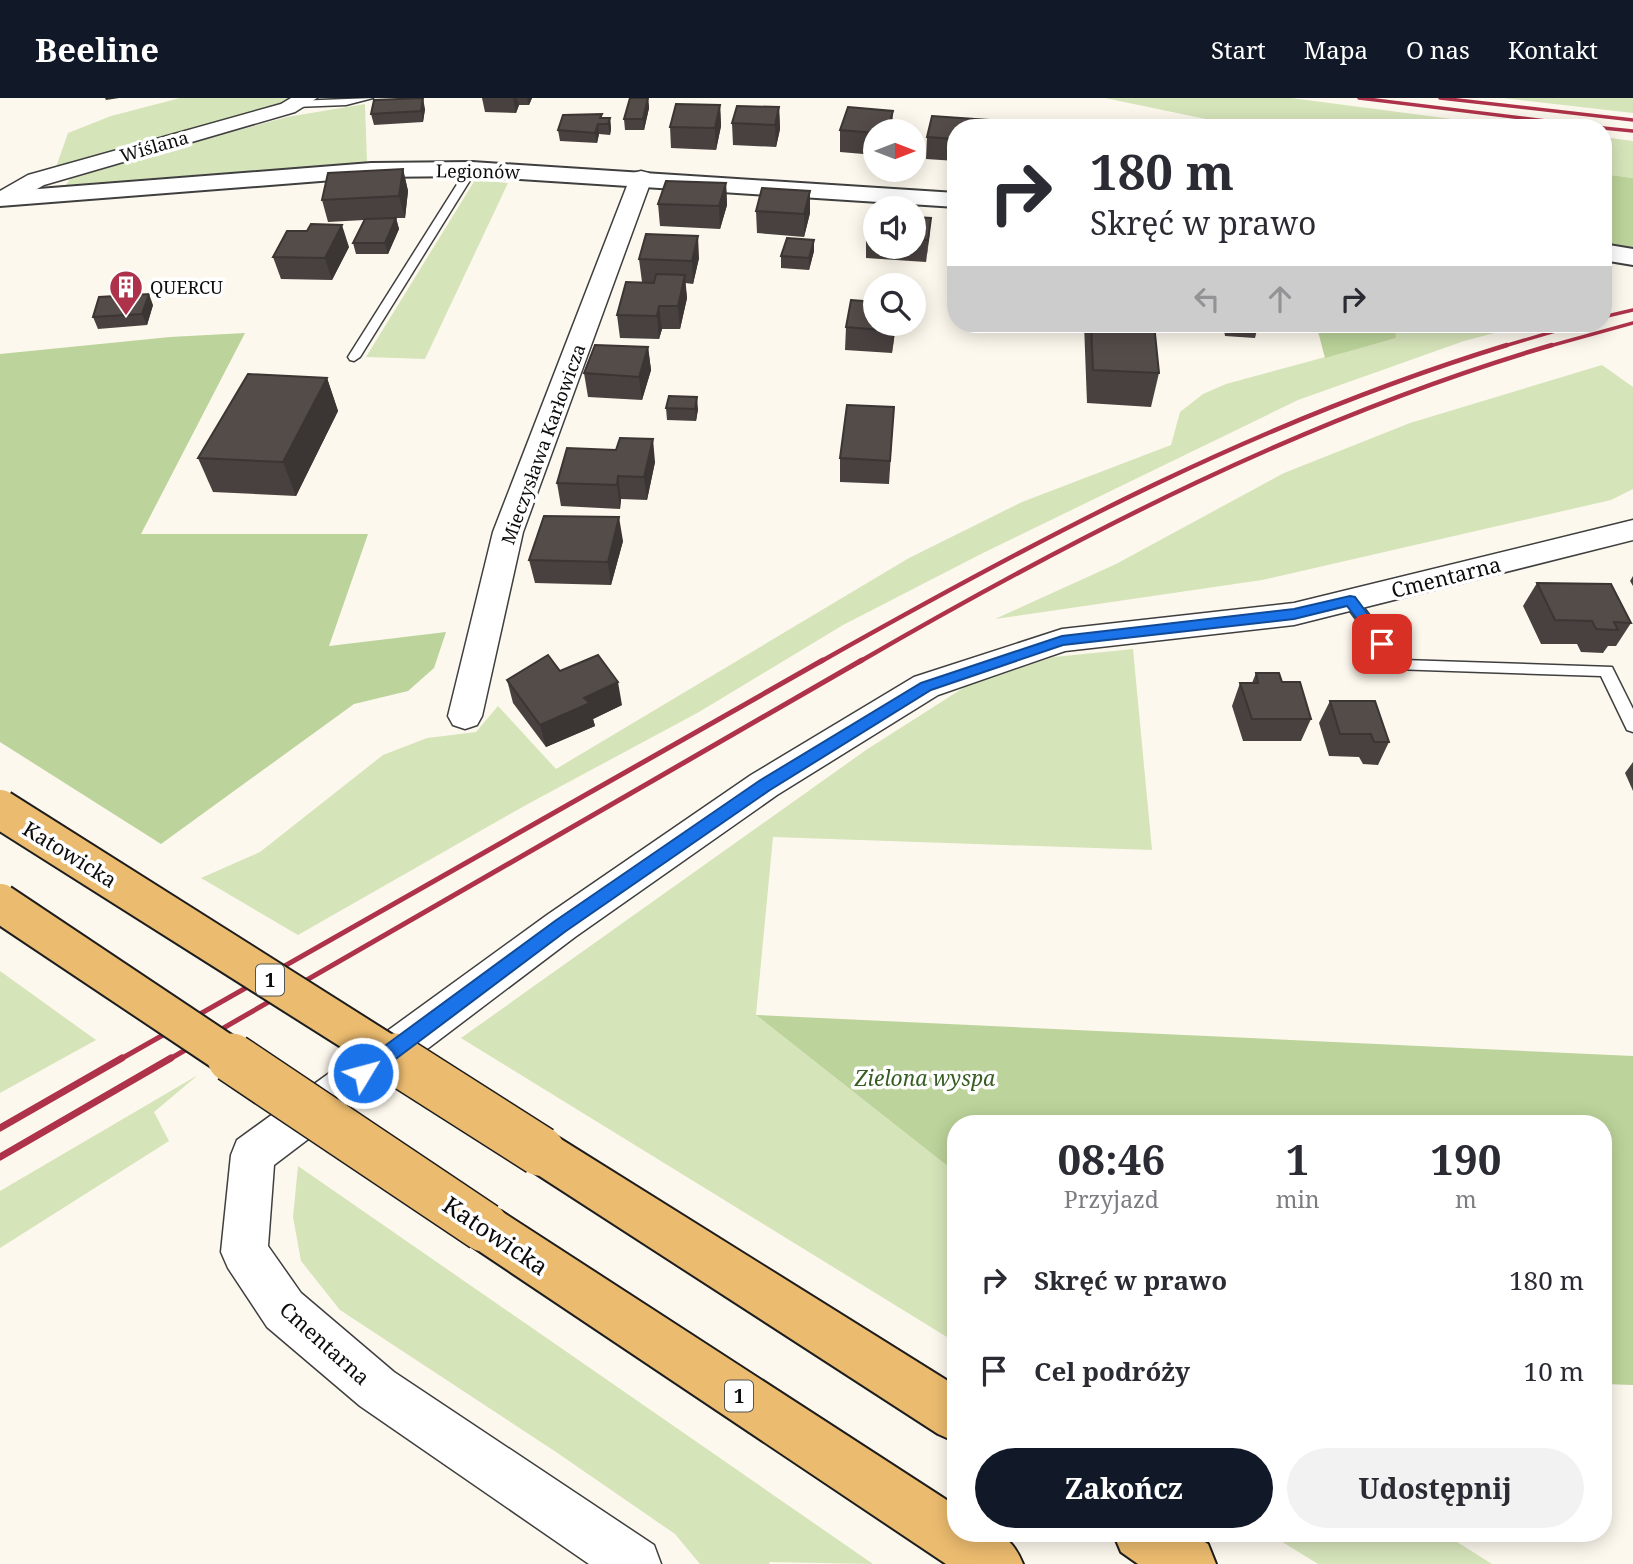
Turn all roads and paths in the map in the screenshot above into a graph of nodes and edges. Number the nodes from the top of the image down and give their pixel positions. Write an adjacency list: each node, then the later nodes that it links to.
1 (368, 98): 2 (lane)
2 (301, 101): 5 (street, Wiślana)
3 (472, 169): 4 (street, Legionów); 5 (street, Legionów); 9 (lane)
4 (641, 178): 6 (street, Legionów); 12 (street, Mieczysława Karłowicza)
5 (2, 199)
6 (947, 199)
7 (1612, 253): 8 (street)
8 (1633, 257)
9 (354, 357)
10 (1633, 530): 11 (street, Cmentarna)
11 (1350, 600): 13 (lane); 20 (street, Cmentarna)
12 (465, 716)
13 (1633, 726)
14 (0, 809): 16 (main road, Katowicka / 1, bridge)
15 (0, 903): 17 (main road, Katowicka / 1, bridge)
16 (947, 1410)
17 (947, 1532)
18 (962, 1542): 21 (main road, Katowicka / 1, bridge)
19 (1154, 1542): 22 (main road)
20 (635, 1564)
21 (995, 1564)
22 (1188, 1564)

